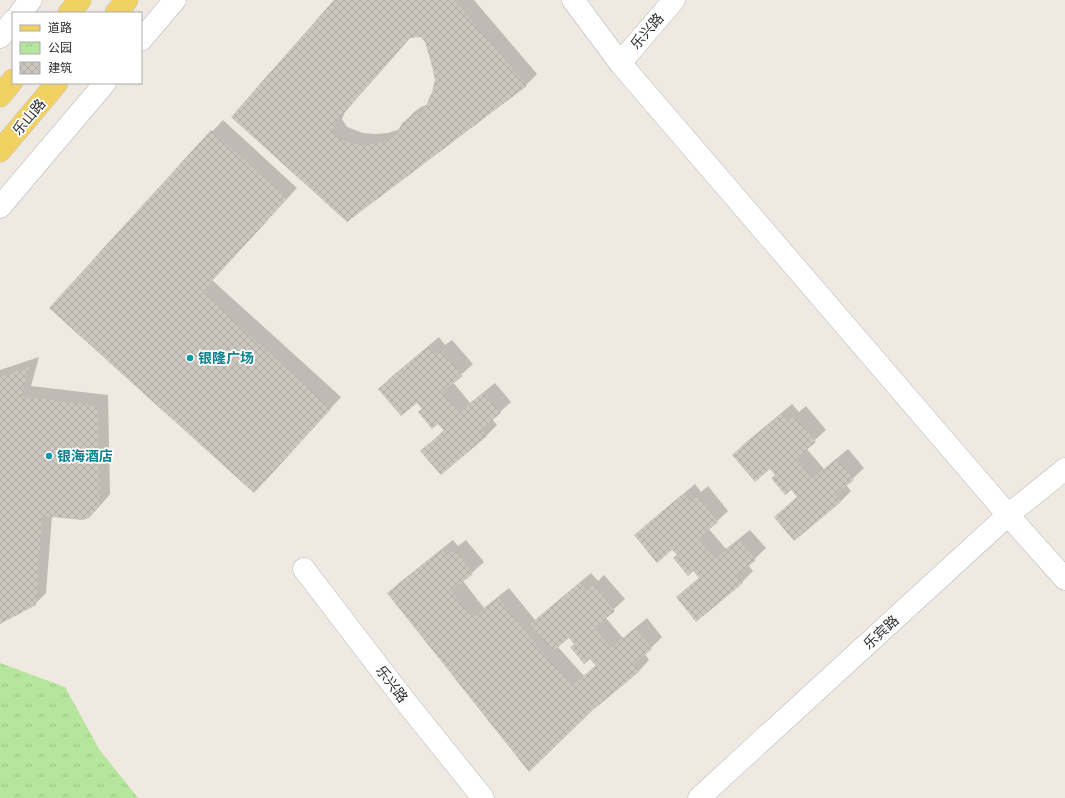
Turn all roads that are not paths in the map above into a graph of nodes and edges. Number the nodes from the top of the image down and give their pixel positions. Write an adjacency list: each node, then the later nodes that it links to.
1 (31, 0): 7 (street)
2 (80, 0): 8 (main road)
3 (127, 0): 9 (main road)
4 (175, 0): 12 (street)
5 (573, 0): 13 (street)
6 (674, 0): 13 (street, 乐兴路)
7 (21, 12)
8 (70, 12)
9 (117, 12)
10 (12, 22): 11 (street)
11 (0, 37)
12 (142, 39)
13 (620, 63): 21 (street)
14 (12, 81): 17 (main road)
15 (56, 84): 18 (main road, 乐山路)
16 (104, 84): 19 (street)
17 (0, 96)
18 (0, 151)
19 (0, 207)
20 (1065, 469): 21 (street, 乐宾路)
21 (1008, 515): 23 (street); 25 (street, 乐宾路)
22 (304, 569): 24 (street, 乐兴路)
23 (1065, 579)
24 (483, 798)
25 (699, 798)

